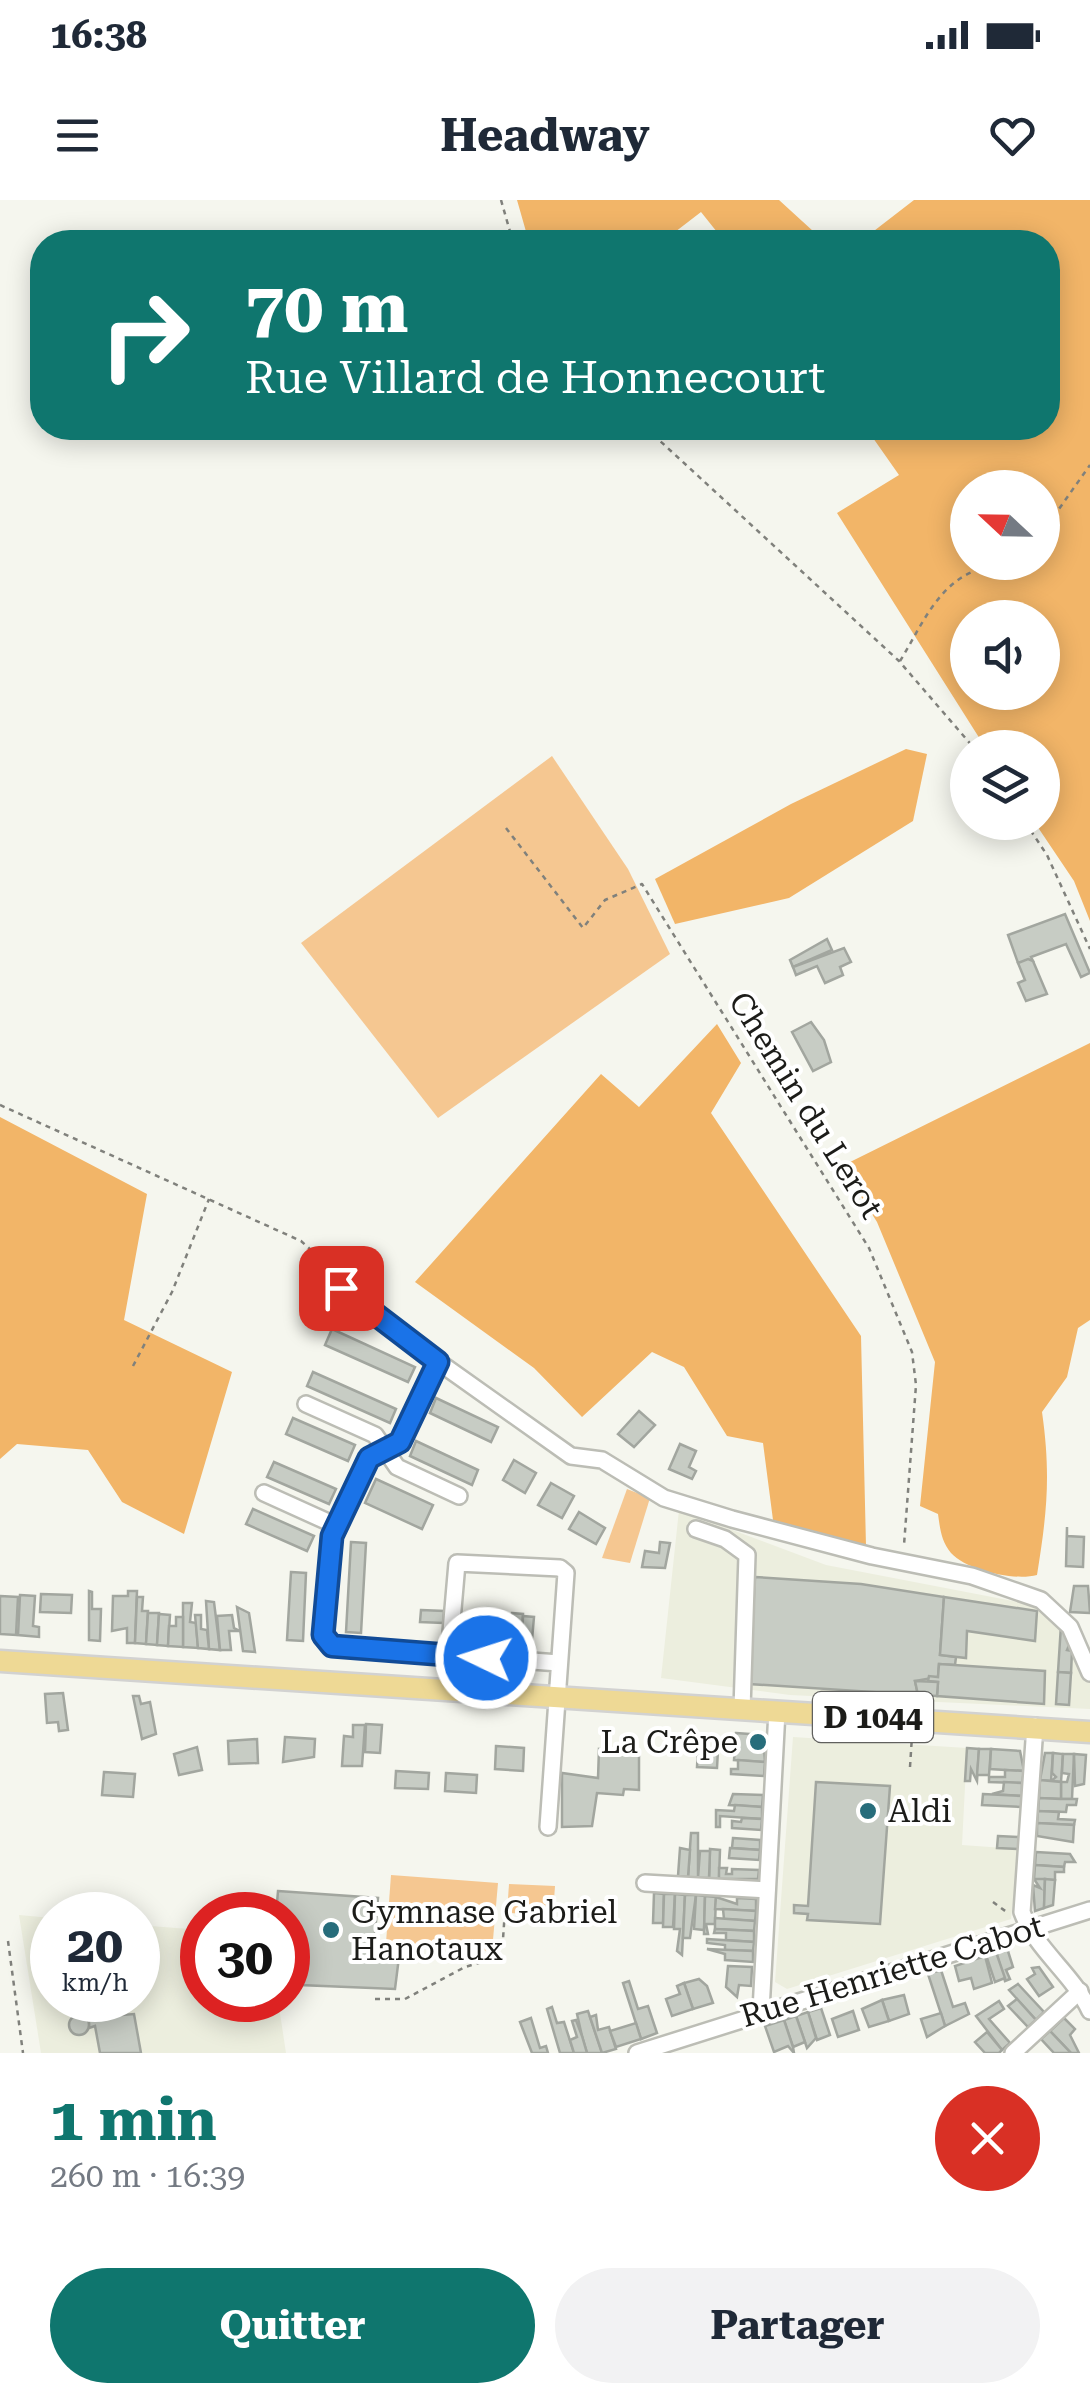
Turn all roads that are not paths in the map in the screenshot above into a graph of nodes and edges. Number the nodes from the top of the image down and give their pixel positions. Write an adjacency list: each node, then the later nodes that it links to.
1 (323, 1262): 2 (street)
2 (438, 1362): 4 (street); 12 (street)
3 (306, 1404): 4 (street)
4 (384, 1450): 6 (street); 7 (street)
5 (264, 1493): 7 (street)
6 (459, 1496)
7 (337, 1526): 9 (street)
8 (696, 1530): 14 (street)
9 (449, 1655): 11 (street); 11 (street)
10 (0, 1662): 13 (main road, D 1044)
11 (560, 1663): 13 (street)
12 (1090, 1673)
13 (557, 1697): 14 (main road, D 1044); 18 (street)
14 (742, 1708): 15 (main road, D 1044)
15 (777, 1711): 16 (main road, D 1044); 20 (street)
16 (1036, 1726): 17 (main road, D 1044); 22 (street)
17 (1090, 1732)
18 (548, 1827)
19 (645, 1883): 20 (street)
20 (767, 1890): 25 (street)
21 (1090, 1910): 22 (street, Rue Henriette Cabot)
22 (1028, 1929): 23 (street); 25 (street, Rue Henriette Cabot)
23 (1080, 1991): 24 (street); 27 (street)
24 (1090, 2011)
25 (760, 2012): 26 (street, Rue Henriette Cabot)
26 (637, 2053)
27 (1013, 2053)

